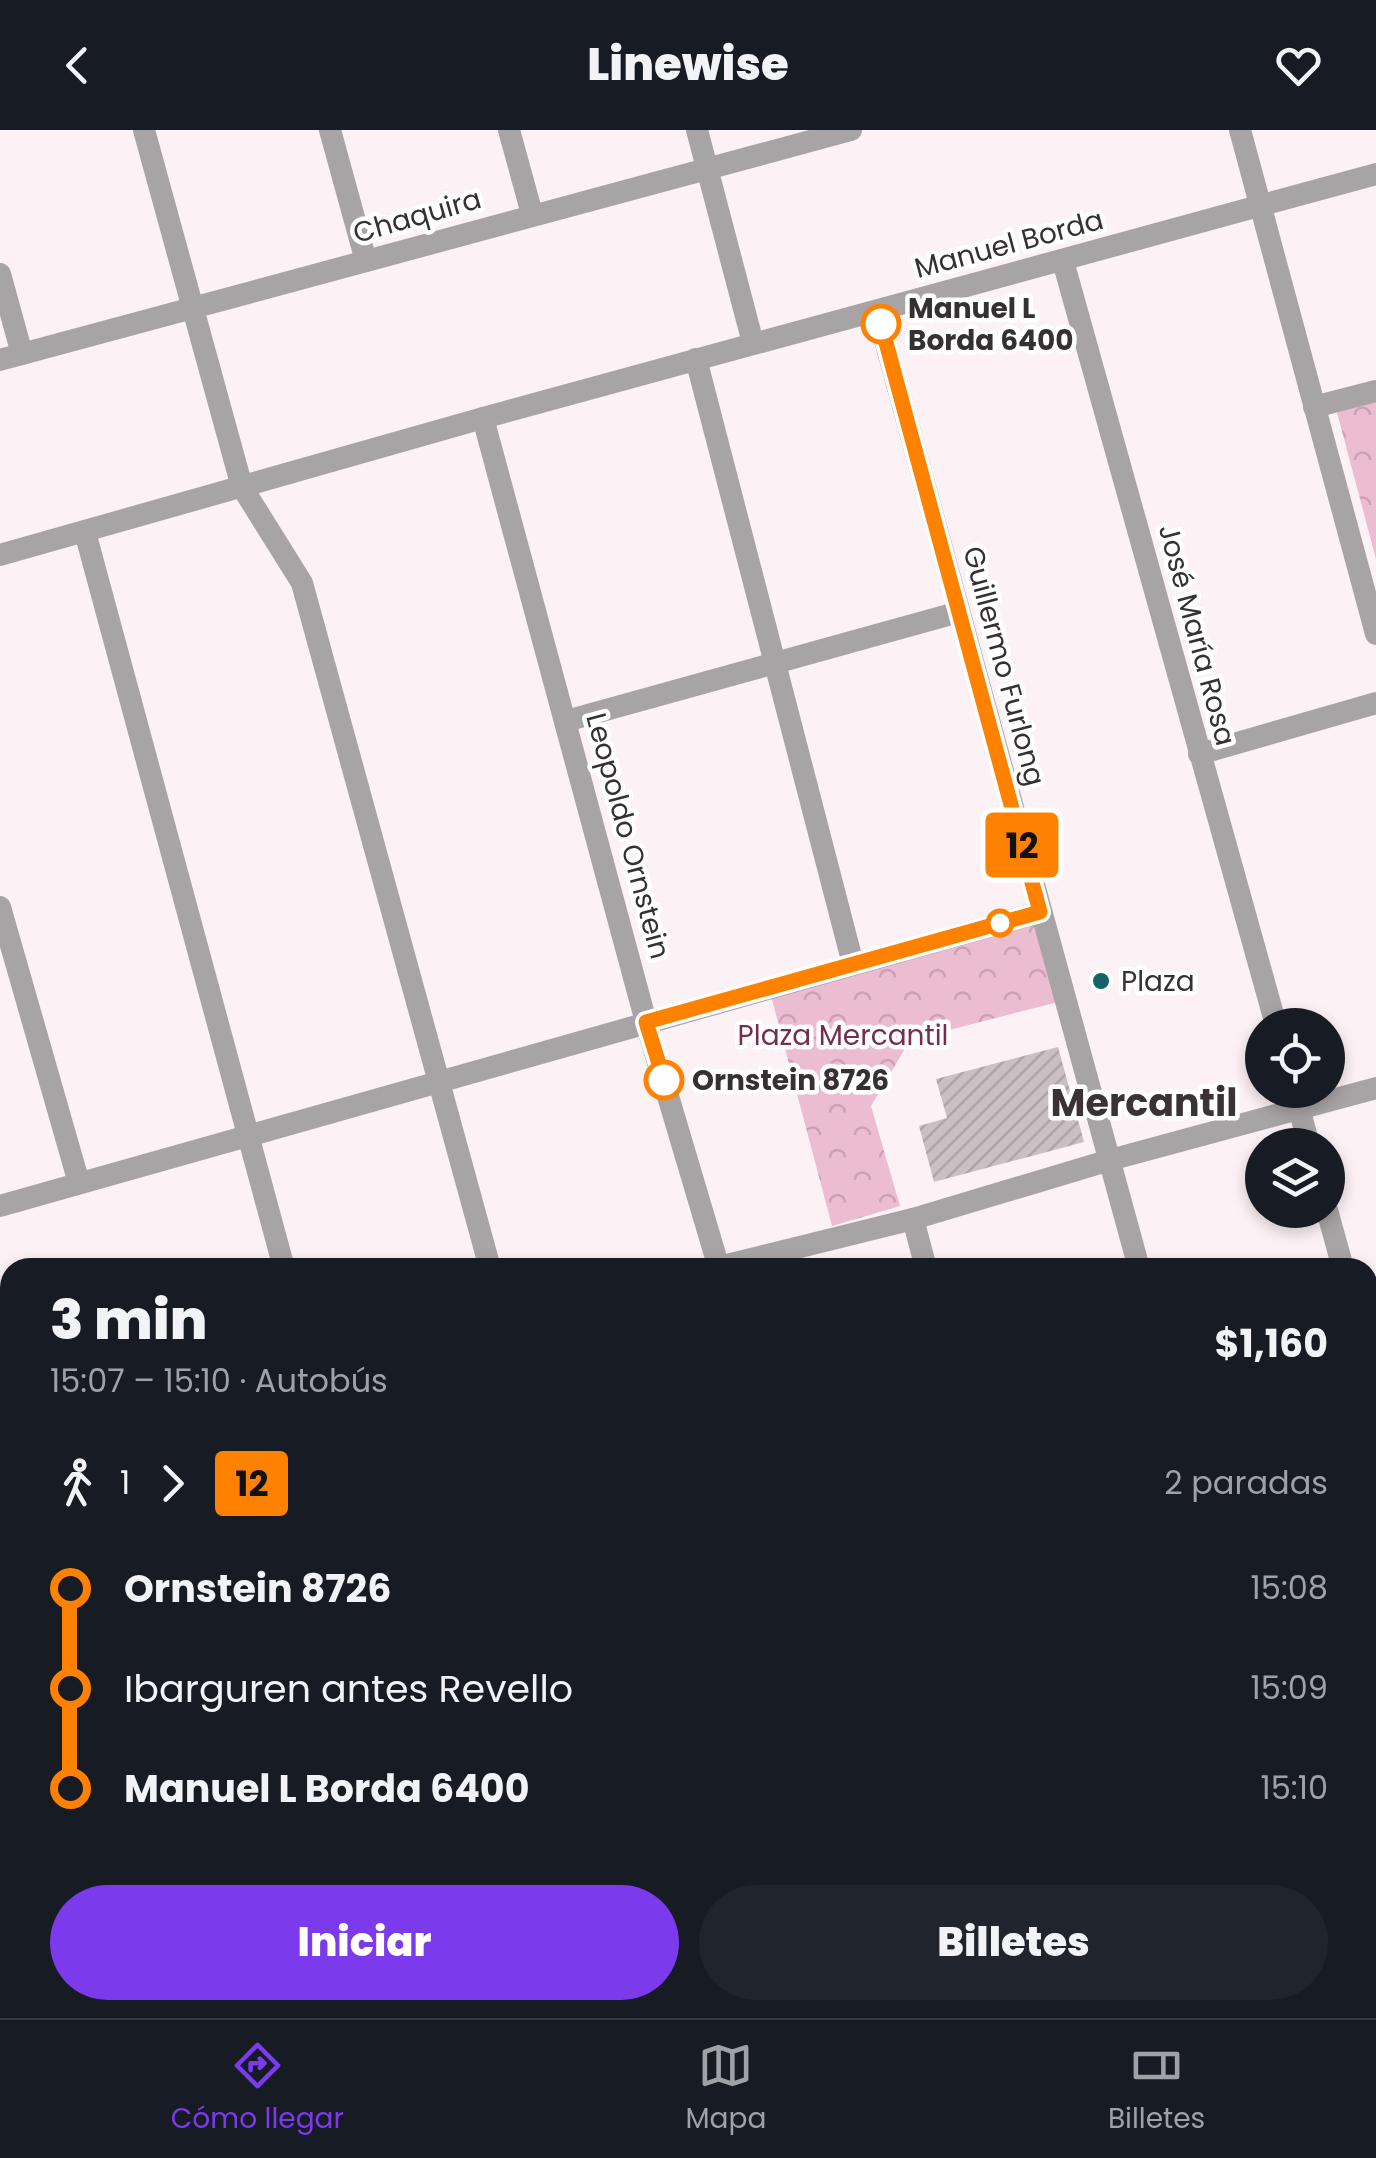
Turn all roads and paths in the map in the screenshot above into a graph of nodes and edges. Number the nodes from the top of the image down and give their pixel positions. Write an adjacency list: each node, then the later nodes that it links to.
1 (144, 130): 14 (street)
2 (330, 130): 11 (street)
3 (508, 130): 10 (street)
4 (697, 130): 7 (street)
5 (851, 130): 7 (street, Chaquira)
6 (1240, 130): 9 (street)
7 (707, 169): 10 (street, Chaquira); 16 (street)
8 (1376, 174): 9 (street, Manuel Borda)
9 (1260, 206): 12 (street, Manuel Borda); 20 (street)
10 (532, 214): 11 (street, Chaquira)
11 (366, 261): 14 (street, Chaquira)
12 (1063, 262): 15 (street, Manuel Borda); 30 (street, José María Rosa)
13 (0, 274): 17 (street)
14 (193, 308): 17 (street, Chaquira); 22 (street)
15 (877, 310): 16 (street, Manuel Borda); 25 (street, Guillermo Furlong)
16 (753, 344): 18 (street, Manuel Borda)
17 (11, 357)
18 (696, 359): 21 (street, Manuel Borda); 27 (street)
19 (1376, 390): 20 (street)
20 (1314, 407): 26 (street)
21 (483, 418): 22 (street, Manuel Borda); 29 (street, Leopoldo Ornstein)
22 (242, 487): 23 (street); 36 (street)
23 (85, 532): 24 (street); 40 (street)
24 (0, 556)
25 (959, 612): 27 (street); 32 (street, Guillermo Furlong)
26 (1376, 634)
27 (775, 663): 29 (street); 33 (street)
28 (1376, 703): 30 (street)
29 (566, 721): 35 (street, Leopoldo Ornstein)
30 (1199, 754): 34 (street, José María Rosa)
31 (0, 907): 42 (street)
32 (1040, 912): 33 (street); 41 (street, Guillermo Furlong)
33 (853, 964): 35 (street)
34 (1271, 1008)
35 (646, 1022): 36 (street); 48 (street, Leopoldo Ornstein)
36 (439, 1081): 40 (street); 47 (street)
37 (1376, 1088): 38 (street)
38 (1345, 1092)
39 (1269, 1108): 41 (street)
40 (250, 1135): 42 (street); 46 (street)
41 (1110, 1160): 44 (street); 51 (street, Guillermo Furlong)
42 (80, 1183): 43 (street)
43 (0, 1206)
44 (913, 1219): 49 (street); 50 (street)
45 (1332, 1228): 52 (street)
46 (281, 1258)
47 (487, 1258)
48 (717, 1258)
49 (759, 1258)
50 (923, 1258)
51 (1137, 1258)
52 (1339, 1258)

